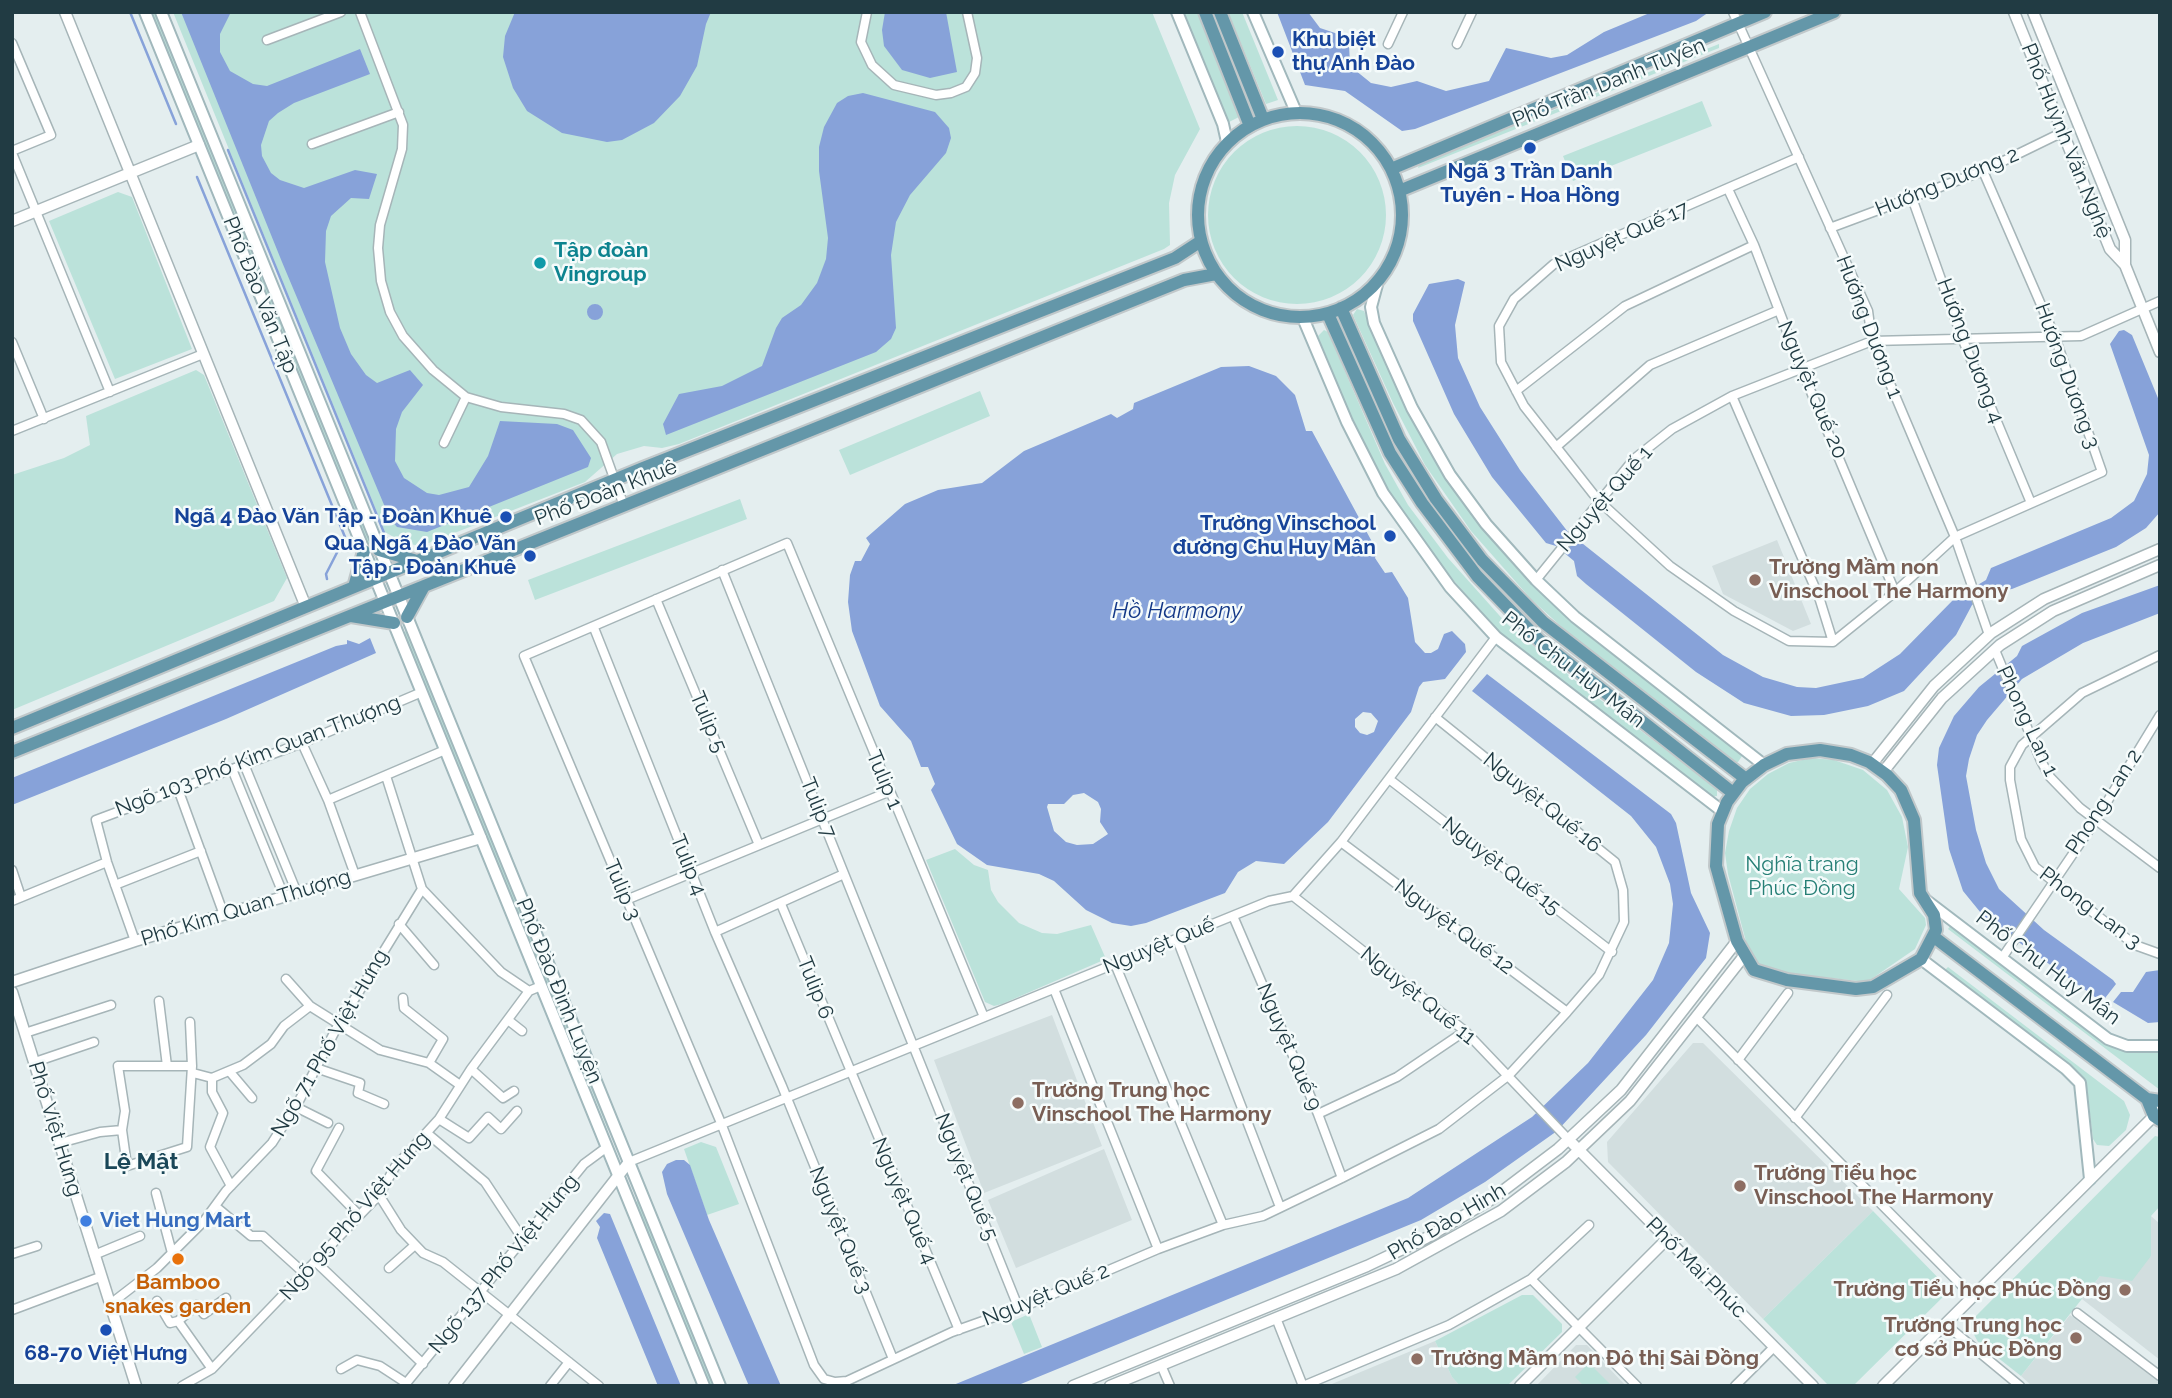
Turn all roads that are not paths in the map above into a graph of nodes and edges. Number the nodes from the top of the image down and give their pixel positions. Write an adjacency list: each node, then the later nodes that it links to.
1 (65, 12): 36 (street)
2 (145, 12): 31 (main road, Phố Đào Văn Tập)
3 (161, 12): 75 (main road, Phố Đào Văn Tập)
4 (341, 12): 19 (street)
5 (360, 12): 24 (street)
6 (867, 12): 7 (street)
7 (967, 12)
8 (1177, 12): 29 (main road)
9 (1205, 12): 27 (main road)
10 (1220, 12): 26 (main road)
11 (1253, 12): 25 (main road)
12 (1403, 12): 21 (street)
13 (1472, 12): 22 (street)
14 (1765, 12): 18 (main road, Phố Trần Danh Tuyên)
15 (1834, 12): 23 (main road, Phố Trần Danh Tuyên)
16 (2014, 12): 28 (street, Phố Huỳnh Văn Nghệ)
17 (2033, 12): 45 (street, Phố Huỳnh Văn Nghệ)
18 (1735, 18): 23 (street, Hướng Dương 1); 34 (main road, Phố Trần Danh Tuyên)
19 (267, 40)
20 (12, 43): 32 (street)
21 (1388, 44)
22 (1457, 44)
23 (1749, 48): 33 (street, Hướng Dương 1); 38 (main road, Phố Trần Danh Tuyên)
24 (399, 112): 30 (street); 64 (street)
25 (1296, 112): 26 (main road); 34 (main road)
26 (1263, 119): 27 (main road)
27 (1250, 126): 29 (main road)
28 (2063, 132): 35 (street, Hướng Dương 2); 45 (street, Phố Huỳnh Văn Nghệ)
29 (1227, 142): 43 (main road)
30 (312, 144)
31 (199, 145): 36 (street); 76 (main road, Phố Đào Văn Tập)
32 (12, 152): 40 (street)
33 (1799, 157): 37 (street, Nguyệt Quế 17); 42 (street, Hướng Dương 1)
34 (1391, 169): 38 (main road)
35 (1983, 171): 39 (street, Hướng Dương 2); 54 (street, Hướng Dương 3)
36 (130, 173): 40 (street); 59 (street)
37 (1728, 189): 44 (street, Nguyệt Quế 20); 61 (street, Nguyệt Quế 17)
38 (1399, 191): 47 (main road)
39 (1912, 198): 42 (street, Hướng Dương 2); 55 (street, Hướng Dương 4)
40 (36, 211): 41 (street); 62 (street)
41 (12, 221)
42 (1830, 228): 56 (street, Hướng Dương 1)
43 (1201, 241): 46 (main road); 69 (main road, Phố Đoàn Khuê)
44 (1754, 245): 51 (street, Nguyệt Quế 20); 61 (street)
45 (2125, 265): 50 (street, Phố Huỳnh Văn Nghệ)
46 (1216, 274): 53 (main road); 72 (main road, Phố Đoàn Khuê)
47 (1378, 281): 49 (main road); 82 (main road, Phố Chu Huy Mân)
48 (2160, 301): 50 (street, Nguyệt Quế 1)
49 (1341, 308): 52 (main road); 118 (main road, Phố Chu Huy Mân)
50 (2142, 308): 54 (street, Nguyệt Quế 1); 58 (street, Phố Huỳnh Văn Nghệ)
51 (1779, 310): 60 (street, Nguyệt Quế 20); 68 (street)
52 (1328, 314): 53 (main road); 121 (main road, Phố Chu Huy Mân)
53 (1303, 318): 97 (main road, Phố Chu Huy Mân)
54 (2055, 337): 55 (street, Nguyệt Quế 1); 71 (street, Hướng Dương 3)
55 (1962, 338): 56 (street, Nguyệt Quế 1); 71 (street, Hướng Dương 4)
56 (1872, 341): 60 (street, Nguyệt Quế 1); 73 (street, Hướng Dương 1)
57 (12, 342): 65 (street)
58 (2160, 352)
59 (203, 354): 62 (street); 89 (street)
60 (1801, 368): 63 (street, Nguyệt Quế 1); 85 (street, Nguyệt Quế 20)
61 (1516, 391): 68 (street, Nguyệt Quế 17)
62 (110, 392): 65 (street)
63 (1732, 396): 70 (street, Nguyệt Quế 1); 98 (street)
64 (466, 397): 67 (street); 69 (street)
65 (44, 419): 66 (street)
66 (12, 431)
67 (444, 443)
68 (1556, 447): 70 (street, Nguyệt Quế 17)
69 (615, 480): 72 (street); 77 (main road, Phố Đoàn Khuê)
70 (1598, 500): 82 (street, Nguyệt Quế 1); 98 (street, Nguyệt Quế 17)
71 (2031, 503): 73 (street, Hướng Dương 3)
72 (624, 506): 83 (main road, Phố Đoàn Khuê)
73 (1955, 537): 85 (street, Hướng Dương 3); 96 (street, Hướng Dương 1)
74 (2160, 549): 90 (street)
75 (379, 550): 77 (main road); 80 (main road, Phố Đào Văn Tập)
76 (364, 551): 81 (main road, Phố Đào Văn Tập); 84 (main road)
77 (417, 561): 80 (main road, Phố Đoàn Khuê)
78 (2160, 565): 94 (street)
79 (722, 570): 87 (street); 120 (street, Tulip 1); 124 (street, Tulip 7)
80 (389, 573): 81 (main road, Phố Đoàn Khuê); 86 (main road, Phố Đào Văn Tập)
81 (376, 579): 84 (main road, Phố Đoàn Khuê); 88 (main road, Phố Đào Văn Tập)
82 (1536, 580): 113 (main road, Phố Chu Huy Mân)
83 (424, 586): 86 (main road, Phố Đoàn Khuê); 92 (main road)
84 (354, 587): 89 (main road, Phố Đoàn Khuê)
85 (1895, 592): 98 (street, Hướng Dương 3)
86 (398, 596): 88 (main road, Phố Đoàn Khuê); 92 (main road, Phố Đào Đình Luyện)
87 (656, 599): 95 (street); 128 (street, Tulip 5)
88 (385, 602): 91 (main road, Phố Đoàn Khuê); 93 (main road, Phố Đào Đình Luyện)
89 (306, 607): 106 (main road, Phố Đoàn Khuê)
90 (2019, 614): 94 (street); 96 (street)
91 (350, 615): 93 (main road); 110 (main road, Phố Đoàn Khuê)
92 (407, 617): 219 (main road, Phố Đào Đình Luyện)
93 (394, 624): 103 (main road, Phố Đào Đình Luyện)
94 (2027, 626): 99 (street)
95 (594, 628): 134 (street, Tulip 4); 145 (street, Tulip 3)
96 (1989, 635): 101 (street)
97 (1496, 637): 105 (street); 123 (main road, Phố Chu Huy Mân)
98 (1833, 642)
99 (1994, 650): 102 (street); 107 (street, Phong Lan 1)
100 (2160, 655): 107 (street)
101 (1953, 666): 102 (street); 112 (street)
102 (1963, 677): 115 (street)
103 (422, 692): 108 (street, Ngõ 103 Phố Kim Quan Thượng); 109 (main road, Phố Đào Đình Luyện)
104 (2160, 715): 125 (street, Phong Lan 2)
105 (1435, 717): 117 (street); 156 (street, Nguyệt Quế 16)
106 (12, 728)
107 (2030, 736): 125 (street, Phong Lan 1); 137 (street, Phong Lan 3)
108 (302, 743): 111 (street, Ngõ 103 Phố Kim Quan Thượng); 122 (street)
109 (445, 750): 116 (street); 126 (main road, Phố Đào Đình Luyện)
110 (12, 752)
111 (244, 764): 114 (street, Ngõ 103 Phố Kim Quan Thượng); 140 (street)
112 (1872, 764): 113 (main road); 115 (main road)
113 (1764, 765): 118 (main road)
114 (232, 769): 119 (street, Ngõ 103 Phố Kim Quan Thượng); 141 (street)
115 (1883, 772): 144 (main road)
116 (386, 776): 122 (street); 130 (street)
117 (1389, 779): 127 (street); 156 (street, Nguyệt Quế 15)
118 (1746, 779): 121 (main road)
119 (178, 789): 129 (street); 131 (street, Ngõ 103 Phố Kim Quan Thượng)
120 (888, 792): 124 (street); 176 (street, Tulip 1)
121 (1733, 793): 123 (main road)
122 (328, 800): 136 (street)
123 (1722, 811): 155 (main road)
124 (822, 819): 128 (street); 135 (street, Tulip 7)
125 (2096, 820): 132 (street, Phong Lan 1); 137 (street, Phong Lan 2)
126 (481, 838): 130 (street, Phố Kim Quan Thượng); 165 (main road, Phố Đào Đình Luyện)
127 (1341, 842): 143 (street); 175 (street, Nguyệt Quế 12)
128 (759, 845): 134 (street)
129 (201, 851): 138 (street); 148 (street)
130 (413, 859): 136 (street, Phố Kim Quan Thượng); 139 (street)
131 (107, 862): 138 (street, Ngõ 103 Phố Kim Quan Thượng); 142 (street)
132 (2158, 864)
133 (12, 870): 142 (street)
134 (691, 873): 145 (street); 151 (street, Tulip 4)
135 (844, 874): 147 (street); 185 (street, Tulip 7)
136 (355, 875): 140 (street, Phố Kim Quan Thượng)
137 (2052, 881): 157 (street, Phong Lan 3); 160 (street, Phong Lan 2)
138 (115, 885): 154 (street, Ngõ 103 Phố Kim Quan Thượng)
139 (422, 889): 150 (street, Ngõ 71 Phố Việt Hưng); 167 (street)
140 (297, 893): 141 (street, Phố Kim Quan Thượng)
141 (284, 896): 148 (street, Phố Kim Quan Thượng)
142 (21, 897): 146 (street)
143 (1293, 897): 149 (street, Nguyệt Quế); 182 (street, Nguyệt Quế 11)
144 (1922, 897): 152 (main road); 160 (main road, Phố Chu Huy Mân)
145 (626, 900): 211 (street, Tulip 3)
146 (12, 901)
147 (781, 904): 151 (street); 195 (street, Tulip 6)
148 (224, 915): 154 (street, Phố Kim Quan Thượng)
149 (1233, 916): 153 (street, Nguyệt Quế); 206 (street, Nguyệt Quế 9)
150 (399, 924): 162 (street); 180 (street, Ngõ 71 Phố Việt Hưng)
151 (715, 932): 201 (street, Tulip 4)
152 (1934, 937): 159 (main road); 202 (main road)
153 (1177, 939): 161 (street, Nguyệt Quế); 227 (street)
154 (135, 941): 164 (street, Phố Kim Quan Thượng)
155 (1737, 941): 158 (main road); 215 (street, Phố Đào Hinh)
156 (1612, 952): 175 (street, Nguyệt Quế 16)
157 (2160, 954)
158 (1744, 956): 159 (main road); 177 (street, Phố Đào Hinh)
159 (1921, 958): 222 (main road)
160 (2002, 958): 186 (main road, Phố Chu Huy Mân)
161 (1115, 964): 166 (street, Nguyệt Quế); 229 (street)
162 (434, 965)
163 (286, 979): 174 (street)
164 (12, 982)
165 (541, 986): 167 (street); 217 (main road, Phố Đào Đình Luyện)
166 (1054, 989): 176 (street, Nguyệt Quế); 236 (street)
167 (529, 991): 178 (street, Ngõ 95 Phố Việt Hưng)
168 (12, 992): 183 (street, Phố Việt Hưng)
169 (1788, 993): 187 (street)
170 (1887, 995): 208 (street)
171 (403, 998): 189 (street)
172 (159, 1001): 190 (street)
173 (111, 1005): 183 (street)
174 (310, 1006): 180 (street); 194 (street)
175 (1567, 1012): 196 (street, Nguyệt Quế 16)
176 (985, 1017): 185 (street, Nguyệt Quế)
177 (1696, 1018): 187 (street); 218 (street, Phố Đào Hinh)
178 (508, 1020): 181 (street); 193 (street, Ngõ 95 Phố Việt Hưng)
179 (190, 1022): 192 (street)
180 (338, 1025): 189 (street); 191 (street, Ngõ 71 Phố Việt Hưng)
181 (522, 1031)
182 (1465, 1031): 196 (street, Nguyệt Quế 11); 206 (street)
183 (25, 1033): 188 (street, Phố Việt Hưng)
184 (94, 1042): 188 (street)
185 (914, 1046): 195 (street, Nguyệt Quế); 250 (street, Nguyệt Quế 5)
186 (2160, 1046)
187 (1738, 1060): 208 (street)
188 (35, 1062): 216 (street, Phố Việt Hưng)
189 (429, 1063): 198 (street)
190 (167, 1066): 192 (street); 213 (street)
191 (316, 1068): 203 (street); 204 (street, Ngõ 71 Phố Việt Hưng)
192 (193, 1069): 197 (street); 213 (street)
193 (471, 1069): 198 (street, Ngõ 95 Phố Việt Hưng); 199 (street)
194 (230, 1072): 197 (street); 200 (street)
195 (849, 1072): 201 (street, Nguyệt Quế); 258 (street, Nguyệt Quế 4)
196 (1509, 1074): 215 (street, Nguyệt Quế 11); 221 (street, Nguyệt Quế 2)
197 (212, 1078): 223 (street)
198 (460, 1086): 209 (street, Ngõ 95 Phố Việt Hưng)
199 (514, 1091)
200 (252, 1098)
201 (787, 1100): 211 (street, Nguyệt Quế); 260 (street, Nguyệt Quế 3)
202 (2153, 1100): 207 (main road)
203 (384, 1104)
204 (296, 1107): 210 (street); 223 (street, Ngõ 71 Phố Việt Hưng)
205 (517, 1111): 209 (street)
206 (1318, 1114): 221 (street, Nguyệt Quế 9)
207 (2158, 1115): 222 (street)
208 (1795, 1118): 246 (street)
209 (439, 1119): 214 (street, Ngõ 95 Phố Việt Hưng)
210 (328, 1123)
211 (721, 1124): 219 (street, Nguyệt Quế); 260 (street, Nguyệt Quế 2)
212 (339, 1128): 228 (street)
213 (122, 1130): 216 (street)
214 (428, 1134): 225 (street, Ngõ 95 Phố Việt Hưng); 233 (street)
215 (1566, 1137): 218 (street, Phố Mai Phúc); 275 (street, Phố Đào Hinh)
216 (60, 1143): 239 (street, Phố Việt Hưng)
217 (607, 1147): 220 (main road, Phố Đào Đình Luyện); 233 (street, Ngõ 137 Phố Việt Hưng)
218 (1579, 1150): 232 (street, Phố Mai Phúc); 254 (street, Phố Đào Hinh)
219 (629, 1162): 220 (street); 274 (main road, Phố Đào Đình Luyện)
220 (618, 1175): 253 (street); 273 (main road, Phố Đào Đình Luyện)
221 (1342, 1178): 227 (street, Nguyệt Quế 2)
222 (2090, 1180): 246 (street)
223 (231, 1186): 226 (street, Ngõ 71 Phố Việt Hưng)
224 (156, 1194): 237 (street)
225 (379, 1195): 228 (street, Ngõ 95 Phố Việt Hưng); 234 (street)
226 (215, 1206): 237 (street, Ngõ 71 Phố Việt Hưng); 242 (street)
227 (1280, 1208): 229 (street, Nguyệt Quế 2)
228 (358, 1214): 240 (street, Ngõ 95 Phố Việt Hưng)
229 (1223, 1225): 236 (street, Nguyệt Quế 2)
230 (1588, 1225): 244 (street)
231 (140, 1236): 239 (street)
232 (1667, 1239): 257 (street); 259 (street, Phố Mai Phúc)
233 (524, 1241): 245 (street, Ngõ 137 Phố Việt Hưng)
234 (415, 1245): 241 (street); 245 (street)
235 (37, 1246): 238 (street)
236 (1158, 1249): 250 (street, Nguyệt Quế 2)
237 (172, 1253): 249 (street, Ngõ 71 Phố Việt Hưng)
238 (12, 1254)
239 (94, 1255): 243 (street, Phố Việt Hưng)
240 (317, 1263): 242 (street, Ngõ 95 Phố Việt Hưng); 262 (street)
241 (389, 1268)
242 (305, 1274): 264 (street, Ngõ 95 Phố Việt Hưng)
243 (100, 1277): 249 (street, Phố Việt Hưng); 251 (street)
244 (1531, 1279): 257 (street); 278 (street)
245 (481, 1294): 253 (street); 262 (street, Ngõ 137 Phố Việt Hưng)
246 (1973, 1297): 256 (street)
247 (226, 1298): 255 (street)
248 (157, 1300): 255 (street)
249 (109, 1305): 268 (street, Phố Việt Hưng)
250 (1018, 1309): 258 (street, Nguyệt Quế 2)
251 (12, 1310)
252 (2077, 1313): 266 (street)
253 (509, 1315): 261 (street); 270 (street)
254 (1276, 1318): 263 (street, Phố Đào Hinh); 278 (street)
255 (178, 1321): 264 (street)
256 (1945, 1324): 283 (street); 284 (street)
257 (1579, 1327): 279 (street); 280 (street)
258 (959, 1330): 260 (street, Nguyệt Quế 2)
259 (1774, 1347): 281 (street); 282 (street, Phố Mai Phúc)
260 (893, 1359)
261 (569, 1362): 271 (street); 272 (street)
262 (423, 1364): 267 (street, Ngõ 137 Phố Việt Hưng)
263 (1161, 1365): 276 (street, Phố Đào Hinh); 277 (street)
264 (212, 1369): 269 (street, Ngõ 95 Phố Việt Hưng)
265 (341, 1369): 267 (street)
266 (2160, 1376)
267 (405, 1385)
268 (136, 1386)
269 (182, 1386)
270 (454, 1386)
271 (550, 1386)
272 (599, 1386)
273 (704, 1386)
274 (720, 1386)
275 (1073, 1386)
276 (1110, 1386)
277 (1170, 1386)
278 (1303, 1386)
279 (1520, 1386)
280 (1637, 1386)
281 (1735, 1386)
282 (1813, 1386)
283 (1883, 1386)
284 (2020, 1386)

